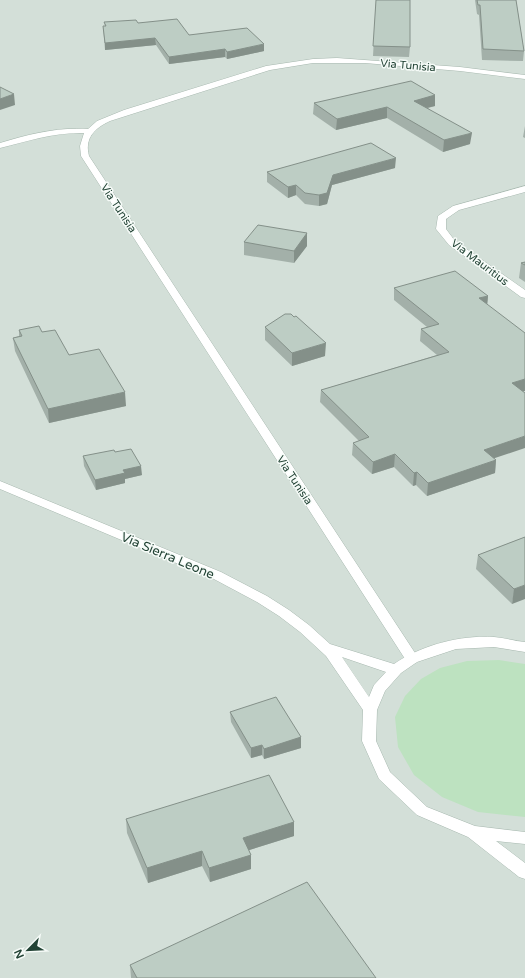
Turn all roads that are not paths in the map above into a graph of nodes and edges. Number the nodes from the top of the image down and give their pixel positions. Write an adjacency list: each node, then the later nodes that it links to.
1 (525, 77): 2 (street, Via Tunisia)
2 (88, 131): 3 (street); 9 (street, Via Tunisia)
3 (0, 146)
4 (525, 189): 5 (street, Via Mauritius)
5 (525, 295)
6 (0, 484): 7 (street, Via Sierra Leone)
7 (324, 646): 10 (street, Via Sierra Leone); 11 (street, Via Sierra Leone)
8 (525, 647): 9 (street)
9 (412, 659): 10 (street)
10 (396, 670): 11 (street)
11 (370, 710): 12 (street)
12 (473, 832): 13 (street); 14 (street)
13 (525, 838)
14 (525, 872)

